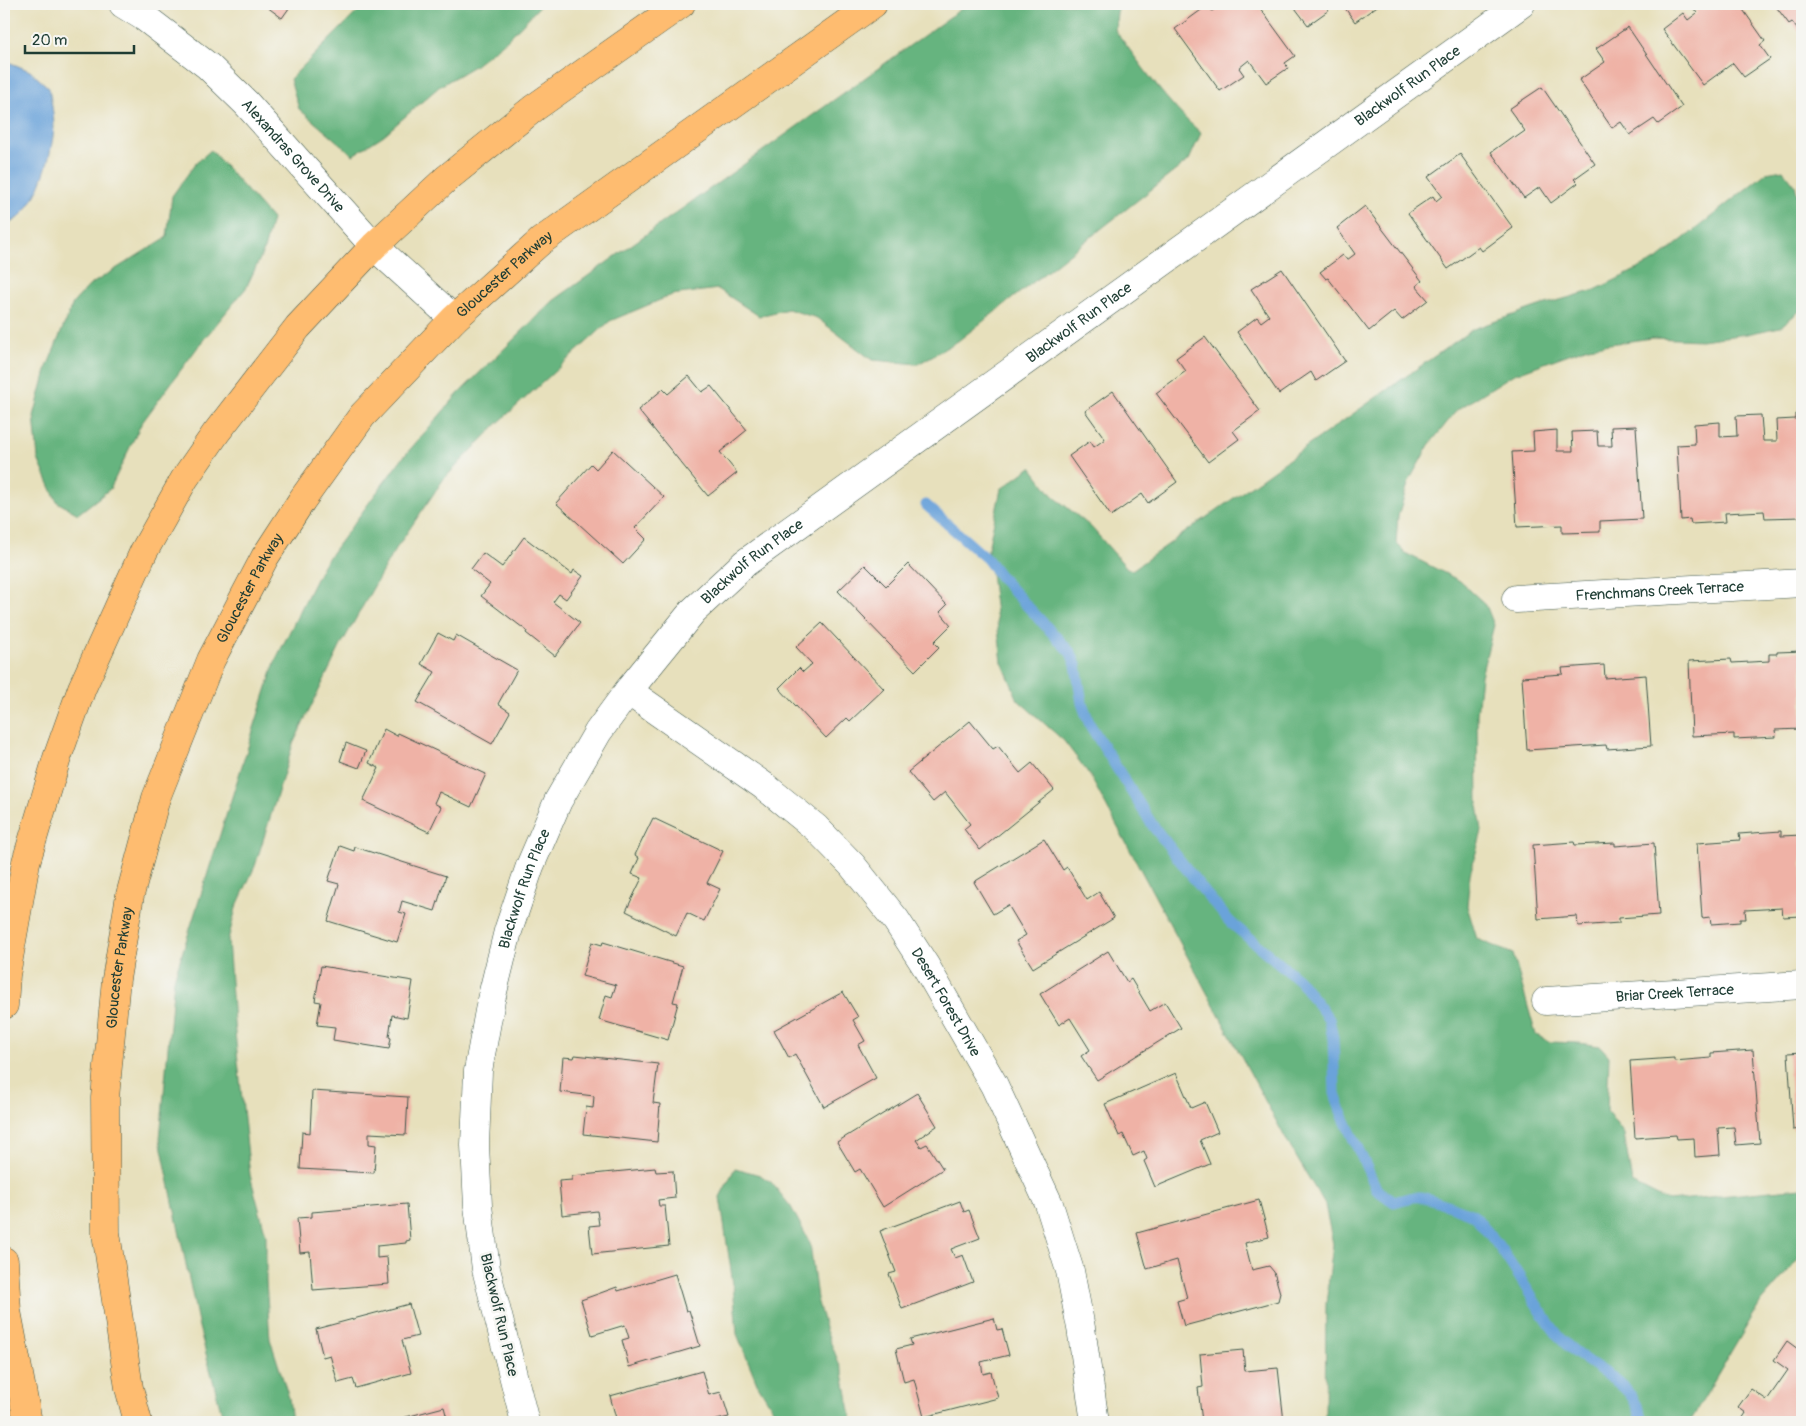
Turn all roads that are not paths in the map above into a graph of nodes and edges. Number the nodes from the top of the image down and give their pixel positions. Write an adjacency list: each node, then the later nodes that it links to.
1 (124, 4): 5 (street, Alexandras Grove Drive)
2 (681, 4): 5 (main road)
3 (873, 4): 6 (main road, Gloucester Parkway)
4 (1521, 4): 9 (street, Blackwolf Run Place)
5 (374, 246): 6 (street, Alexandras Grove Drive); 12 (main road)
6 (454, 319): 15 (main road, Gloucester Parkway)
7 (1802, 583): 8 (street, Frenchmans Creek Terrace)
8 (1516, 599)
9 (628, 691): 16 (street, Blackwolf Run Place); 17 (street, Desert Forest Drive)
10 (1802, 985): 11 (street, Briar Creek Terrace)
11 (1546, 1001)
12 (4, 1004)
13 (4, 1261): 14 (main road)
14 (28, 1422)
15 (138, 1422)
16 (525, 1422)
17 (1095, 1422)

